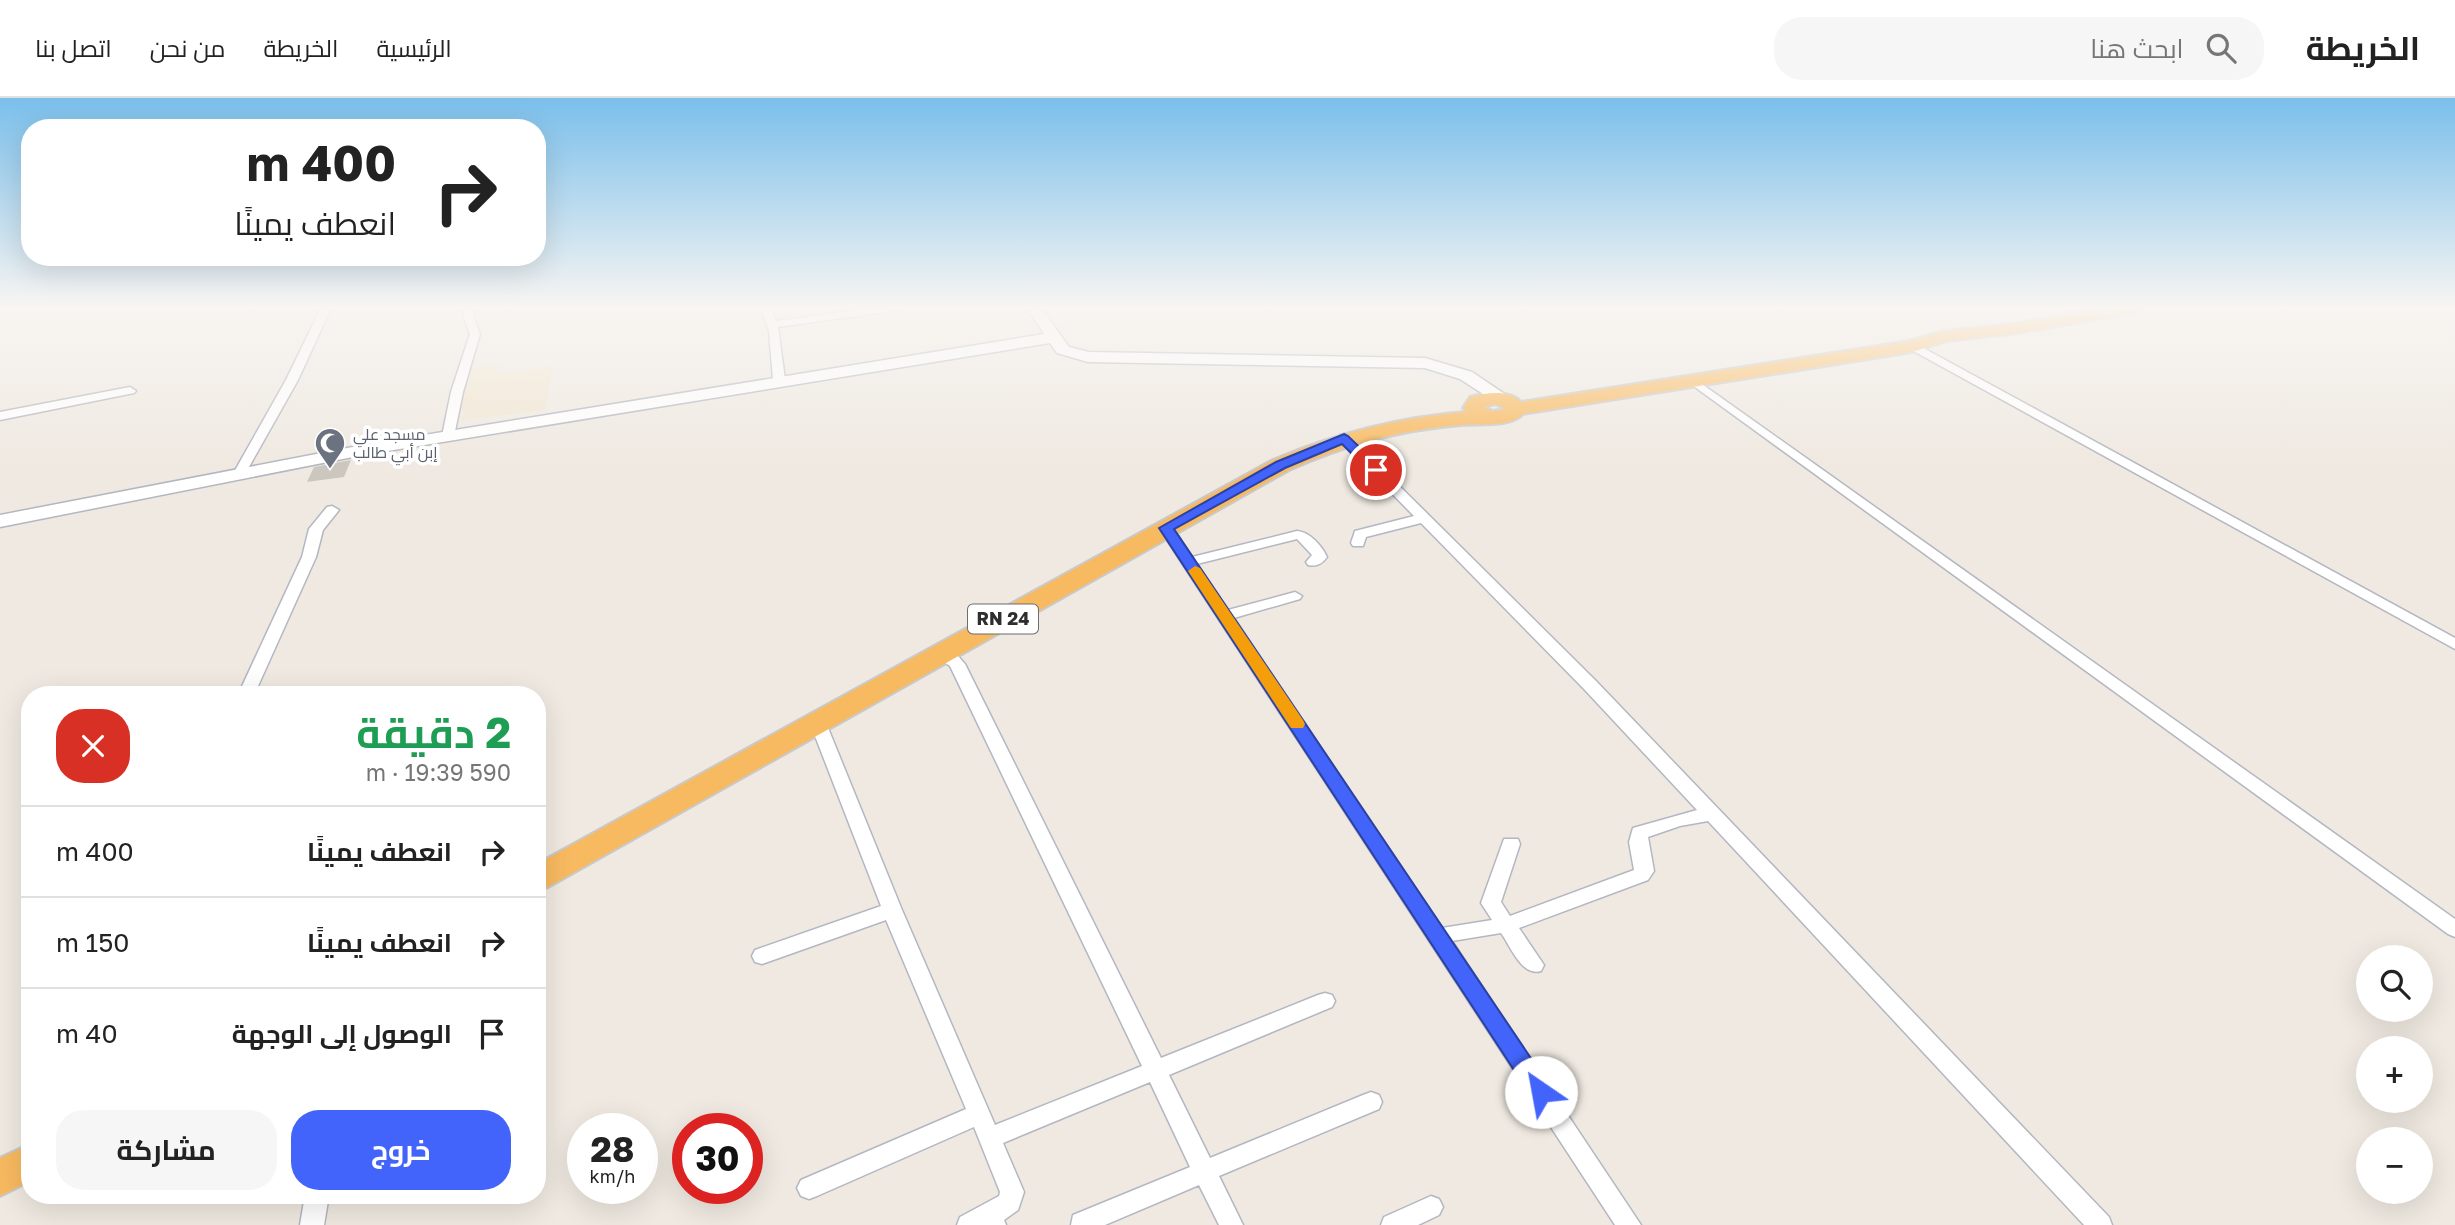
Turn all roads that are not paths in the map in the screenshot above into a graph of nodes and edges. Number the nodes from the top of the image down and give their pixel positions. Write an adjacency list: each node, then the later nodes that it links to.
1 (301, 361): 17 (street)
2 (467, 361): 15 (street)
3 (777, 361): 10 (street)
4 (904, 361): 10 (main road)
5 (1327, 361): 9 (main road)
6 (1782, 361): 13 (highway, RN 24)
7 (1818, 361): 11 (highway, RN 24)
8 (1939, 361): 27 (street)
9 (1464, 375): 13 (main road); 13 (main road)
10 (779, 380): 15 (main road)
11 (1692, 380): 13 (highway, RN 24); 37 (street)
12 (130, 391): 14 (street)
13 (1494, 405): 16 (highway, RN 24); 33 (highway, RN 24)
14 (0, 416)
15 (449, 436): 17 (main road)
16 (1344, 438): 19 (street); 21 (highway, RN 24)
17 (239, 474): 20 (main road)
18 (332, 510): 29 (street)
19 (1423, 518): 22 (street); 31 (street)
20 (0, 521)
21 (1166, 528): 23 (street); 28 (highway, RN 24)
22 (1358, 543)
23 (1189, 562): 24 (street); 26 (street)
24 (1313, 562)
25 (1295, 596): 26 (street)
26 (1225, 617): 38 (street)
27 (2455, 644)
28 (940, 654): 30 (highway, RN 24); 42 (street)
29 (250, 686)
30 (817, 723): 34 (highway, RN 24); 35 (street)
31 (1711, 814): 36 (street); 60 (street)
32 (1511, 844): 36 (street)
33 (546, 857)
34 (546, 873)
35 (892, 910): 39 (street); 44 (street)
36 (1507, 925): 38 (street); 40 (street)
37 (2455, 929)
38 (1438, 936): 59 (street)
39 (762, 956)
40 (1534, 965)
41 (1325, 1001): 42 (street)
42 (1156, 1071): 45 (street); 49 (street)
43 (1371, 1102): 49 (street)
44 (979, 1114): 45 (street); 51 (street)
45 (990, 1138): 54 (street)
46 (21, 1149): 47 (highway)
47 (0, 1160)
48 (21, 1166): 50 (highway)
49 (1205, 1171): 55 (street); 57 (street)
50 (0, 1178)
51 (809, 1188)
52 (316, 1204): 56 (street)
53 (1431, 1207): 58 (street)
54 (985, 1222)
55 (1082, 1223)
56 (312, 1225)
57 (1231, 1225)
58 (1392, 1225)
59 (1629, 1225)
60 (2100, 1225)

